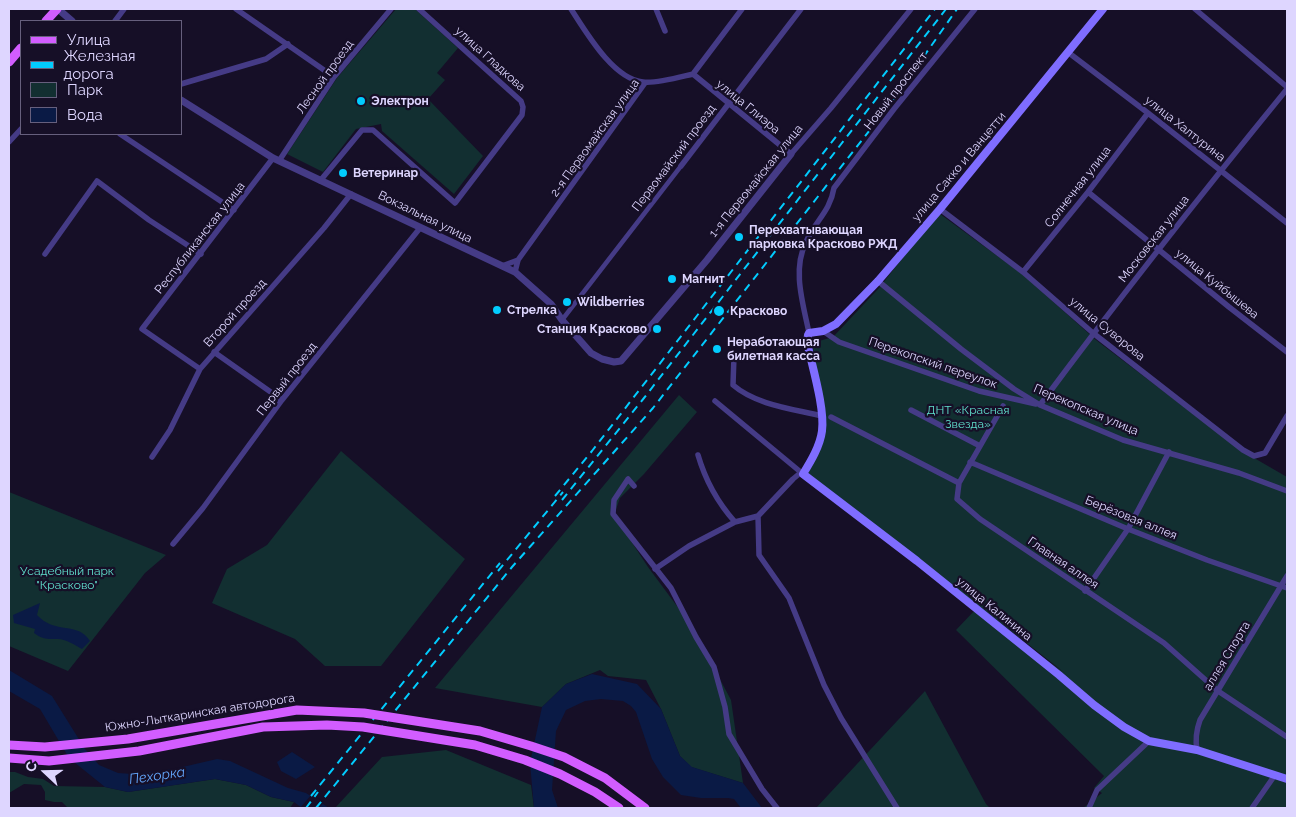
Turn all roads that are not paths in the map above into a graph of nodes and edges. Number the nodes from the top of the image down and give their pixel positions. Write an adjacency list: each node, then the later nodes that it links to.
1 (58, 9): 14 (main road); 15 (street)
2 (124, 9): 16 (street)
3 (236, 9): 18 (street)
4 (391, 9): 23 (street, Лесной проезд)
5 (419, 9): 37 (street, улица Гладкова)
6 (571, 9): 24 (street)
7 (656, 9): 17 (street)
8 (742, 9): 22 (street)
9 (801, 9): 28 (street, Первомайский проезд)
10 (911, 9): 33 (street, 1-я Первомайская улица)
11 (975, 9): 53 (street, Новый проспект)
12 (1103, 9): 20 (main road, улица Сакко и Ванцетти)
13 (1195, 9): 26 (street)
14 (47, 20)
15 (71, 20)
16 (116, 20)
17 (665, 31)
18 (288, 44): 23 (street); 25 (street)
19 (20, 49): 21 (main road)
20 (1069, 53): 29 (street, улица Халтурина); 40 (main road, улица Сакко и Ванцетти)
21 (9, 62)
22 (693, 74): 24 (street, 2-я Первомайская улица); 28 (street, улица Глиэра)
23 (334, 77): 34 (street, Лесной проезд)
24 (645, 83): 47 (street, 2-я Первомайская улица)
25 (182, 84)
26 (1287, 88): 36 (street, Московская улица)
27 (182, 101): 34 (street, Вокзальная улица)
28 (728, 104): 33 (street, улица Глиэра); 35 (street, Первомайский проезд)
29 (1148, 113): 36 (street, улица Халтурина); 38 (street, Солнечная улица)
30 (20, 130): 32 (street)
31 (122, 135): 41 (street)
32 (9, 142)
33 (791, 154): 59 (street, 1-я Первомайская улица)
34 (276, 160): 37 (street, Вокзальная улица); 41 (street, Республиканская улица)
35 (681, 166): 52 (street, Первомайский проезд)
36 (1221, 170): 42 (street, улица Халтурина); 44 (street, Московская улица)
37 (320, 181): 39 (street, Вокзальная улица)
38 (1088, 192): 44 (street, улица Куйбышева); 50 (street, Солнечная улица)
39 (351, 194): 43 (street, Вокзальная улица); 56 (street, Второй проезд)
40 (940, 209): 50 (street, улица Суворова); 51 (main road, улица Сакко и Ванцетти)
41 (234, 210): 46 (street, Республиканская улица)
42 (1287, 224)
43 (420, 228): 48 (street, Вокзальная улица); 61 (street, Первый проезд)
44 (1158, 250): 55 (street, Московская улица); 57 (street, улица Куйбышева)
45 (45, 254): 46 (street)
46 (201, 254): 60 (street, Республиканская улица)
47 (518, 260): 48 (street); 49 (street, 2-я Первомайская улица)
48 (502, 266): 49 (street, Вокзальная улица)
49 (515, 272): 52 (street, Вокзальная улица)
50 (1023, 272): 55 (street, улица Суворова)
51 (878, 281): 54 (main road, улица Сакко и Ванцетти); 63 (street, Перекопская улица)
52 (562, 320): 59 (street, Вокзальная улица)
53 (810, 332): 54 (main road); 66 (main road)
54 (822, 332): 63 (street, Перекопский переулок)
55 (1093, 333): 63 (street, Московская улица); 67 (street, улица Суворова)
56 (214, 352): 60 (street, Второй проезд); 61 (street)
57 (1287, 352)
58 (734, 356): 66 (street)
59 (614, 362)
60 (200, 369): 72 (street, Второй проезд)
61 (282, 400): 81 (street, Первый проезд)
62 (715, 401): 74 (street, улица Калинина)
63 (1040, 405): 70 (street, Перекопская улица)
64 (1003, 406): 69 (street)
65 (911, 410): 69 (street)
66 (822, 416): 74 (main road)
67 (1287, 416)
68 (831, 417): 75 (street)
69 (980, 446): 73 (street)
70 (1169, 452): 77 (street, Перекопская улица); 80 (street)
71 (698, 455): 79 (street)
72 (152, 457)
73 (970, 462): 75 (street); 80 (street, Берёзовая аллея)
74 (803, 474): 78 (street); 88 (main road, улица Калинина)
75 (959, 483): 85 (street, Главная аллея)
76 (634, 486): 82 (street)
77 (1287, 491)
78 (758, 516): 79 (street); 97 (street)
79 (734, 522): 82 (street)
80 (1128, 529): 84 (street, Берёзовая аллея); 85 (street)
81 (173, 544)
82 (654, 568): 96 (street)
83 (1287, 576): 84 (street, аллея Спорта)
84 (1284, 587): 86 (street, аллея Спорта)
85 (1085, 591): 86 (street, Главная аллея)
86 (1218, 691): 87 (street, Главная аллея); 90 (street, аллея Спорта)
87 (1287, 737)
88 (1149, 741): 90 (main road, улица Калинина); 98 (street)
89 (9, 745): 95 (main road, Южно-Лыткаринская автодорога, bridge)
90 (1198, 750): 92 (main road, улица Калинина)
91 (9, 758): 94 (main road, Южно-Лыткаринская автодорога, bridge)
92 (1275, 775): 93 (main road, улица Калинина); 99 (street)
93 (1287, 779)
94 (619, 808)
95 (645, 808)
96 (777, 808)
97 (897, 808)
98 (1089, 808)
99 (1252, 808)

